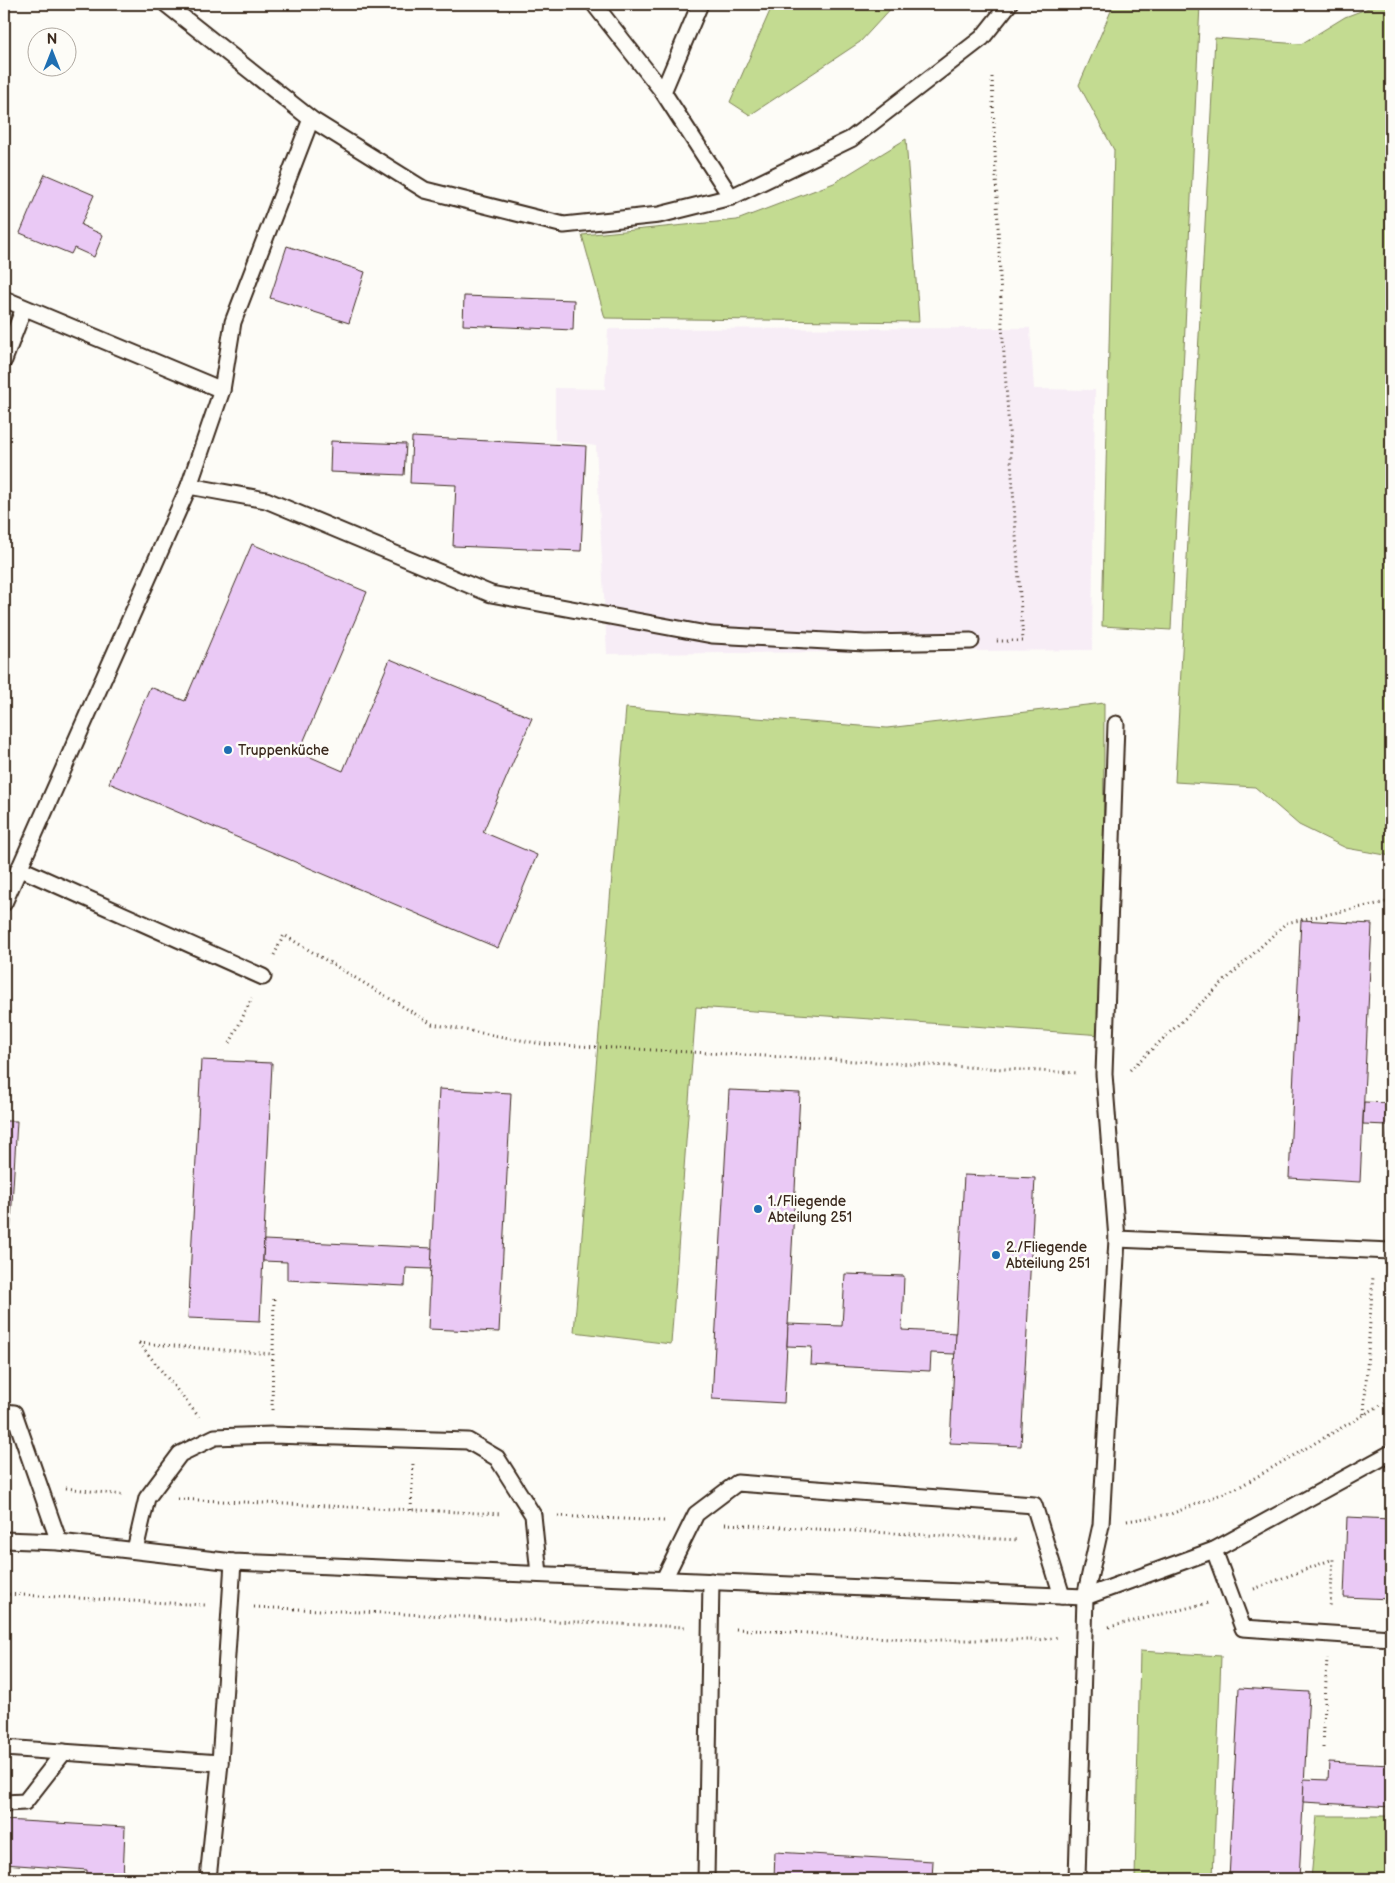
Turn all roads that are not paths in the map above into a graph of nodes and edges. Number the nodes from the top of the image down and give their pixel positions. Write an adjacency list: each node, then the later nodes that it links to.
1 (166, 4): 6 (lane)
2 (594, 4): 5 (lane)
3 (700, 4): 5 (lane)
4 (1009, 4): 7 (lane)
5 (663, 92): 7 (lane)
6 (311, 119): 7 (lane); 11 (lane)
7 (731, 196)
8 (4, 299): 9 (lane)
9 (24, 308): 10 (lane); 11 (lane)
10 (4, 360)
11 (222, 390): 12 (lane)
12 (189, 486): 13 (lane); 15 (lane)
13 (971, 641)
14 (1116, 724): 18 (lane)
15 (19, 868): 16 (lane); 17 (lane)
16 (4, 900)
17 (263, 977)
18 (1117, 1239): 19 (lane); 31 (lane)
19 (1391, 1250)
20 (4, 1412): 23 (lane)
21 (1391, 1453): 25 (lane)
22 (4, 1540): 23 (lane)
23 (59, 1542): 24 (lane)
24 (135, 1550): 26 (lane); 27 (lane)
25 (1214, 1550): 31 (lane); 32 (lane)
26 (233, 1562): 27 (lane); 35 (lane)
27 (539, 1574): 28 (lane)
28 (664, 1579): 29 (lane); 30 (lane)
29 (711, 1581): 30 (lane); 38 (lane)
30 (1062, 1596): 31 (lane)
31 (1085, 1597): 39 (lane)
32 (1391, 1638)
33 (4, 1748): 34 (lane)
34 (64, 1752): 35 (lane); 36 (lane)
35 (220, 1763): 37 (lane)
36 (4, 1803)
37 (208, 1879)
38 (706, 1879)
39 (1077, 1879)

